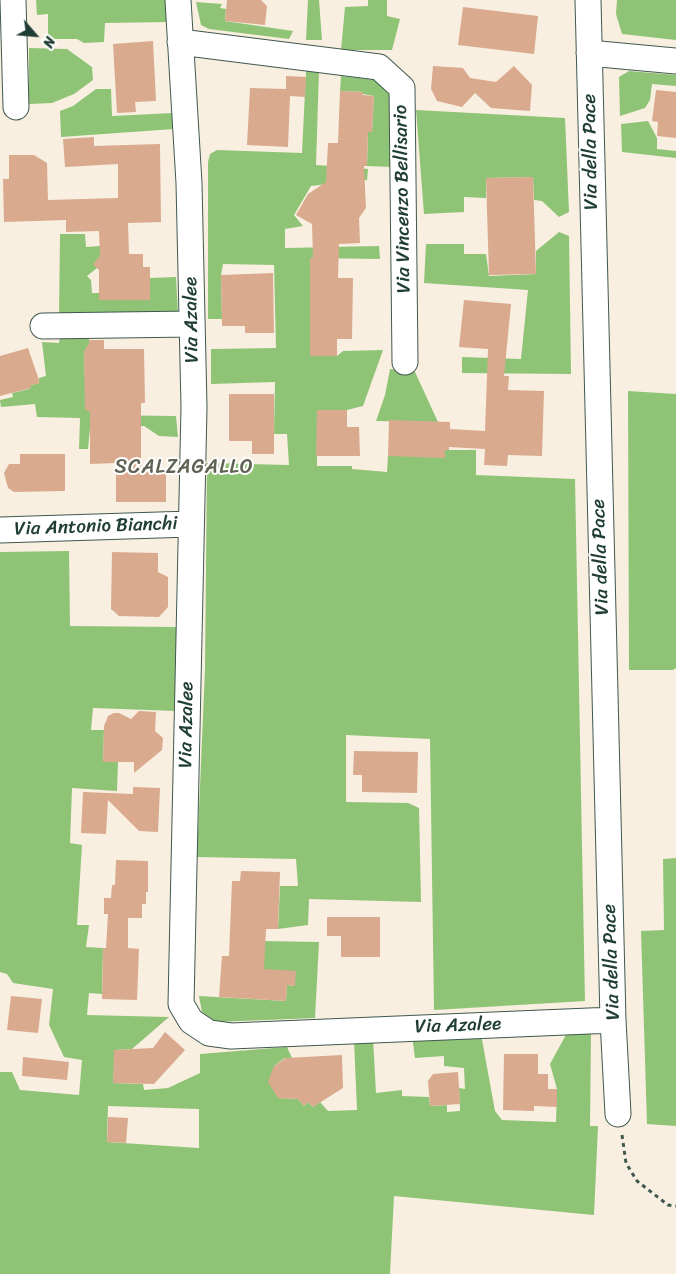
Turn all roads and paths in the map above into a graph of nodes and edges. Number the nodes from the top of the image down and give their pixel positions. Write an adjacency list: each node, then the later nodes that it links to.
1 (13, 0): 7 (street)
2 (178, 0): 4 (street, Via Azalee)
3 (588, 0): 5 (street, Via della Pace)
4 (180, 42): 8 (street, Via Azalee); 10 (street, Via Vincenzo Bellisario)
5 (589, 53): 6 (street); 13 (street, Via della Pace)
6 (676, 61)
7 (16, 107)
8 (192, 324): 9 (street); 11 (street, Via Azalee)
9 (43, 326)
10 (405, 362)
11 (191, 524): 12 (street, Via Antonio Bianchi); 13 (street, Via Azalee)
12 (0, 530)
13 (613, 1020): 14 (street, Via della Pace)
14 (618, 1114): 15 (path)
15 (676, 1206)

